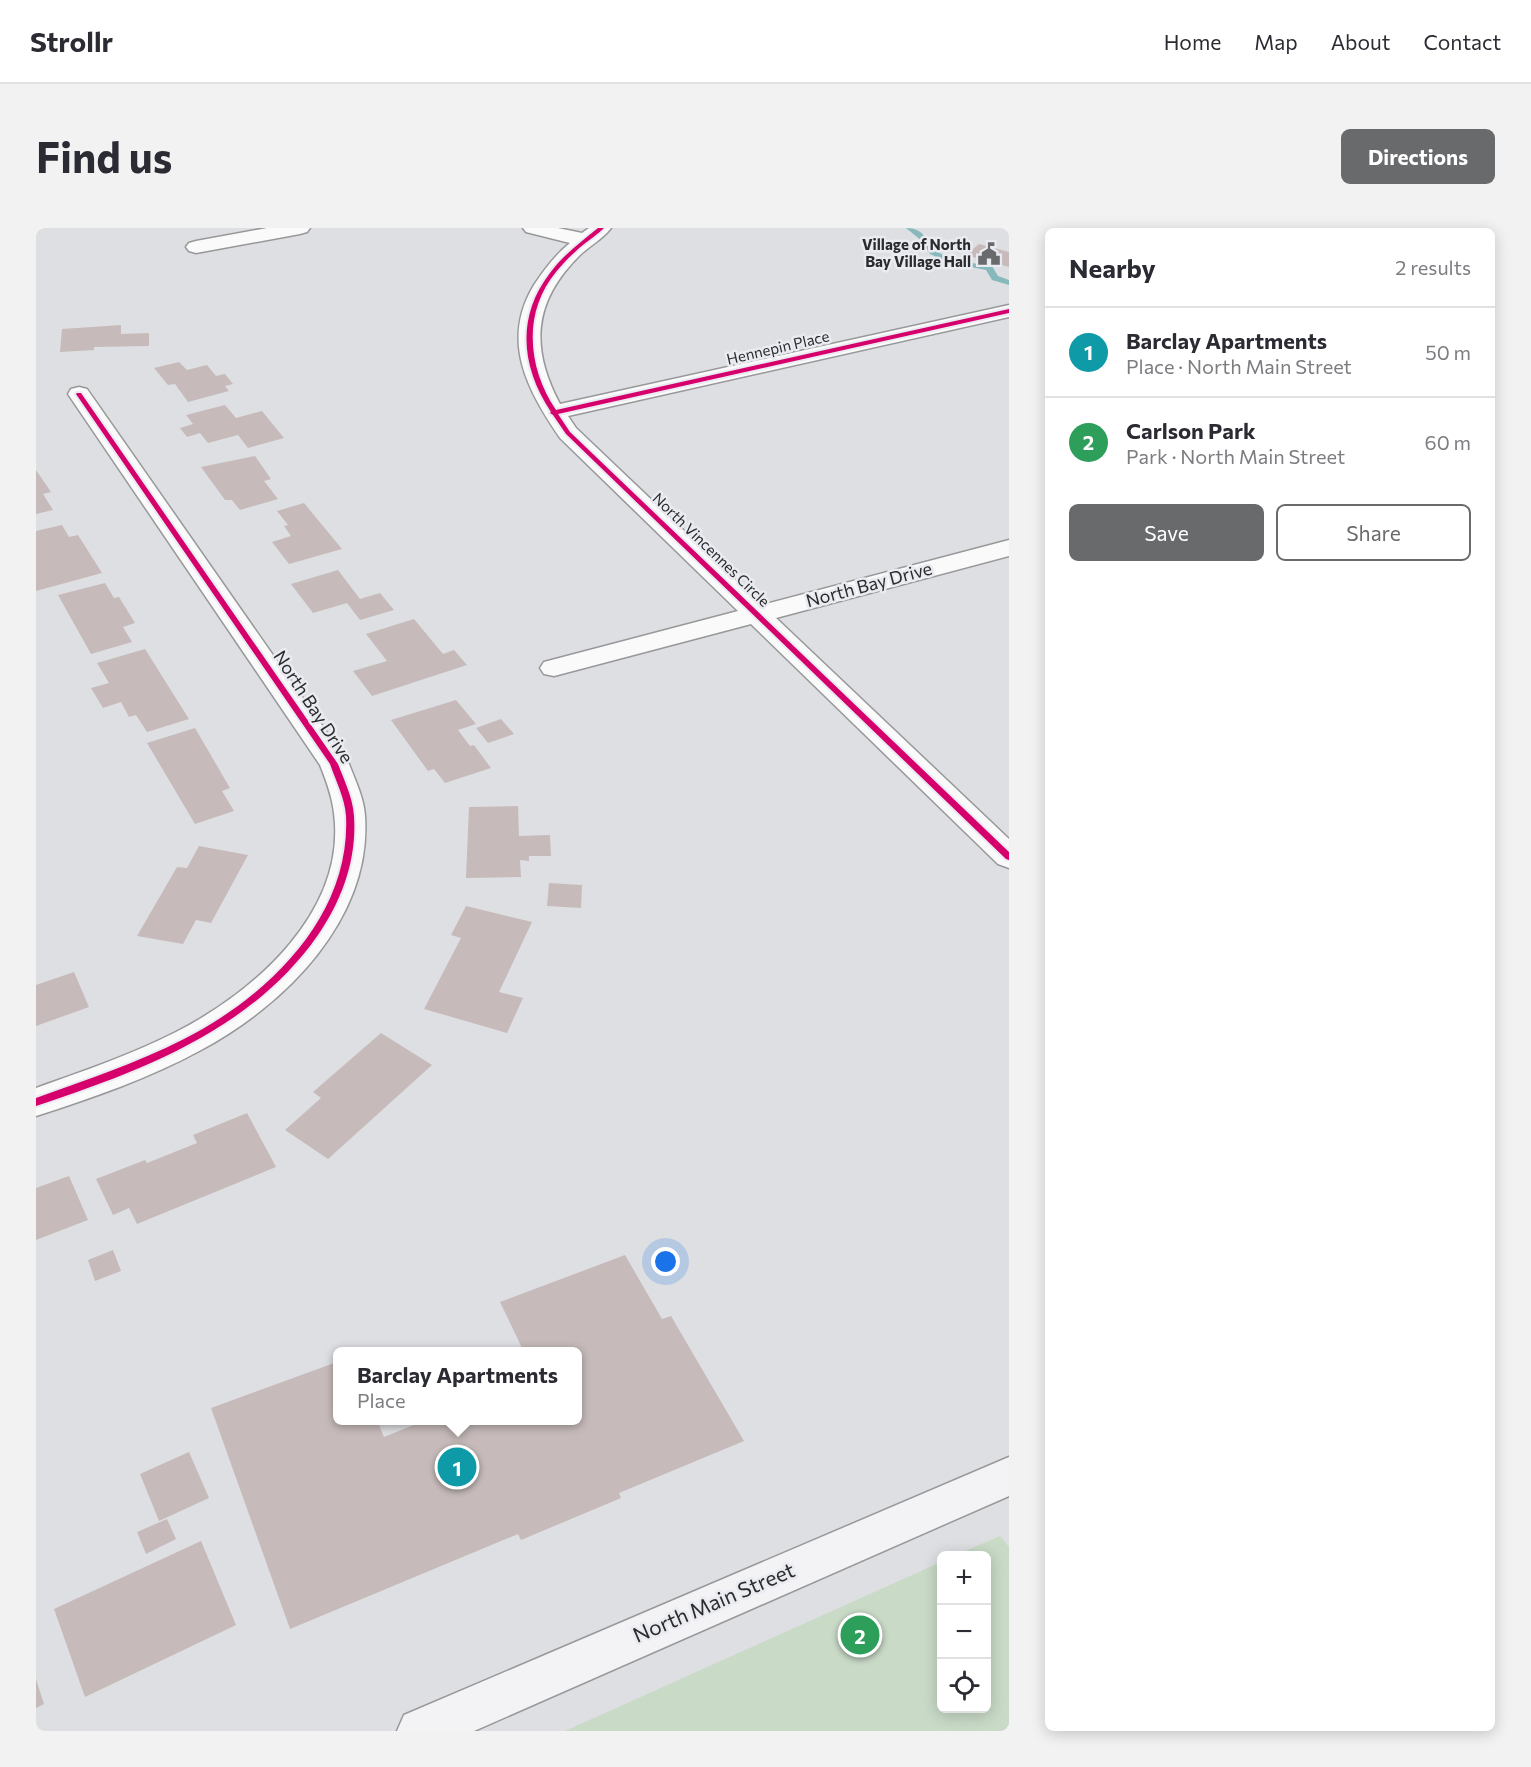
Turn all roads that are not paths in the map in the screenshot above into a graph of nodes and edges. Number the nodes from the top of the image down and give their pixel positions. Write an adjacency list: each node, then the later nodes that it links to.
1 (300, 228): 4 (street)
2 (533, 228): 3 (street)
3 (593, 234): 7 (street, North Vincennes Circle)
4 (196, 247)
5 (1009, 311): 7 (street, Hennepin Place)
6 (79, 394): 12 (street, North Bay Drive)
7 (553, 413): 9 (street, North Vincennes Circle)
8 (1009, 548): 9 (street, North Bay Drive)
9 (757, 615): 10 (street, North Bay Drive); 11 (street, North Vincennes Circle)
10 (555, 668)
11 (1009, 857)
12 (36, 1102)
13 (1009, 1476): 14 (main road, North Main Street)
14 (420, 1731)

